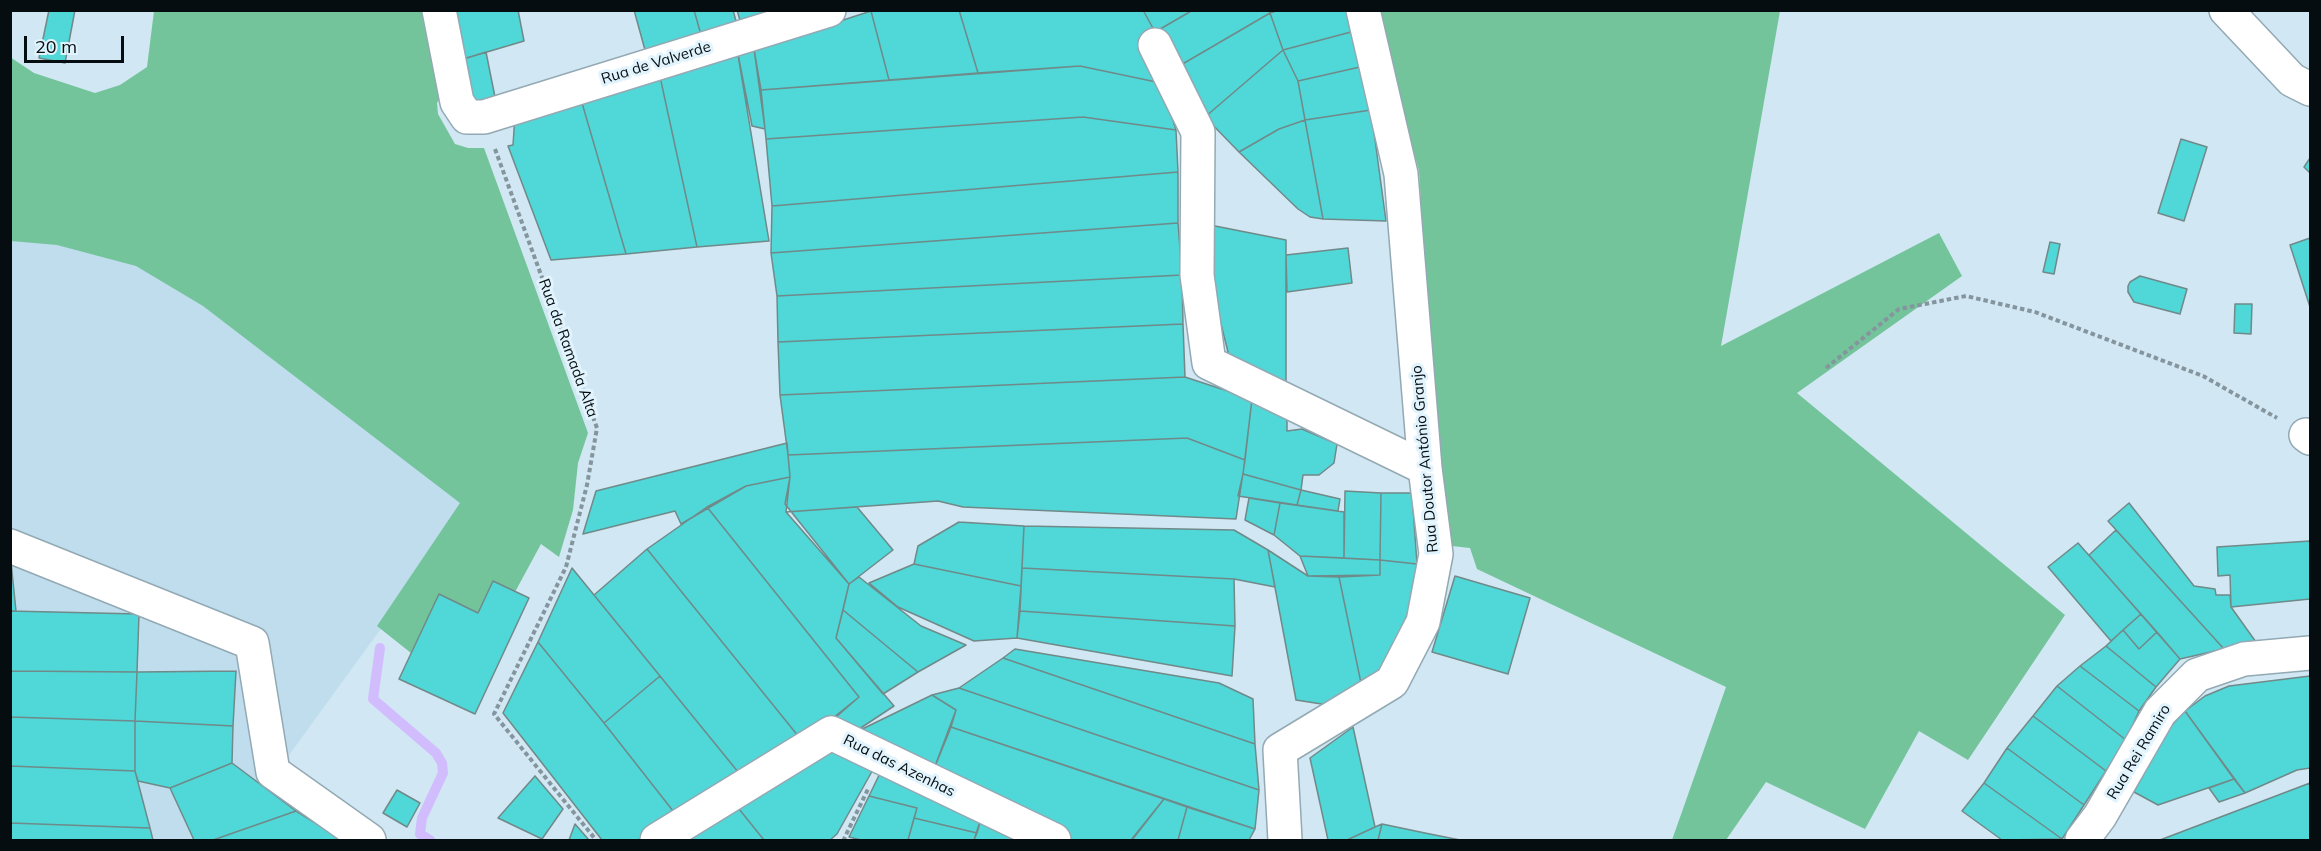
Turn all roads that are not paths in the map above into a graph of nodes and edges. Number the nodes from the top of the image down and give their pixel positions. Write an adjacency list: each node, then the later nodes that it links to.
1 (439, 10): 2 (street, Rua de Valverde)
2 (829, 10)
3 (1363, 10): 7 (street, Rua Doutor António Granjo)
4 (2226, 10): 6 (street)
5 (1155, 45): 7 (street)
6 (2310, 89)
7 (1425, 468): 13 (street, Rua Doutor António Granjo)
8 (10, 546): 10 (street)
9 (2310, 653): 14 (street, Rua Rei Ramiro)
10 (369, 840)
11 (657, 840): 12 (street, Rua das Azenhas)
12 (1054, 840)
13 (1285, 840)
14 (2082, 840)

